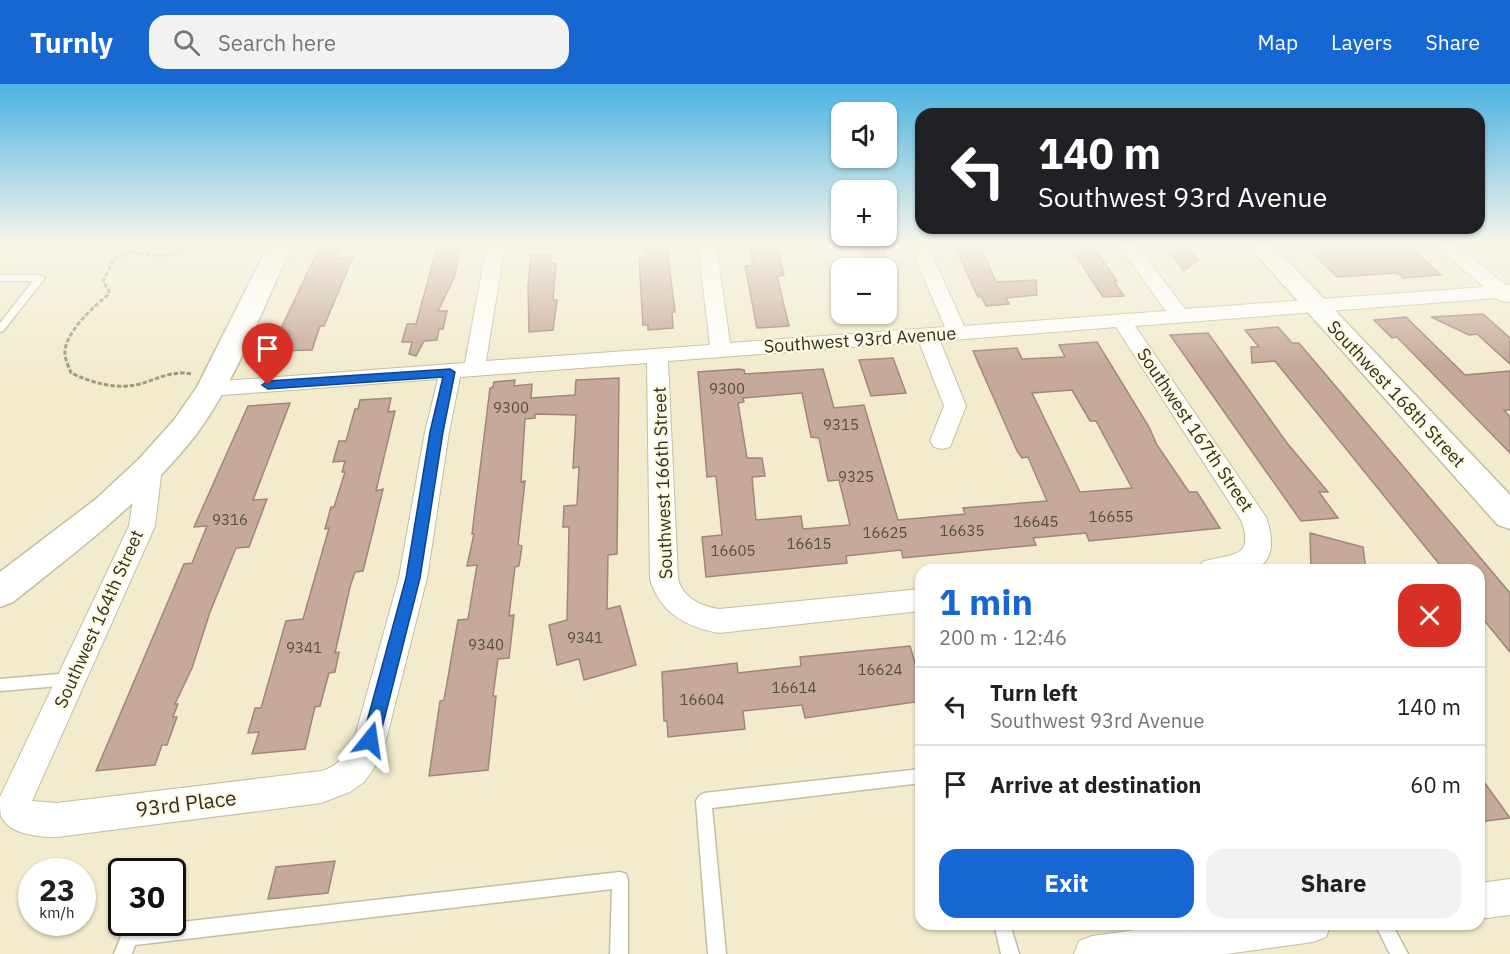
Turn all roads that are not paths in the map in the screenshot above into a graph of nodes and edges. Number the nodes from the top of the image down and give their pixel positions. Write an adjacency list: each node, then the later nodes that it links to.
1 (35, 285): 13 (lane)
2 (253, 285): 19 (street)
3 (485, 285): 18 (street)
4 (712, 285): 16 (street)
5 (936, 285): 14 (street)
6 (1157, 285): 11 (street)
7 (1295, 285): 10 (street, Southwest 168th Street)
8 (1495, 285): 9 (street)
9 (1507, 294): 10 (street, Southwest 93rd Avenue)
10 (1315, 306): 11 (street, Southwest 93rd Avenue); 22 (street, Southwest 168th Street)
11 (1180, 316): 12 (street, Southwest 93rd Avenue)
12 (1122, 321): 14 (street, Southwest 93rd Avenue); 23 (street, Southwest 167th Street)
13 (0, 329)
14 (957, 332): 15 (street, Southwest 93rd Avenue)
15 (927, 335): 16 (street, Southwest 93rd Avenue); 20 (street)
16 (721, 351): 17 (street, Southwest 93rd Avenue)
17 (657, 356): 18 (street, Southwest 93rd Avenue); 25 (street, Southwest 166th Street)
18 (462, 371): 19 (street, Southwest 93rd Avenue); 29 (street, 93rd Place)
19 (204, 383): 21 (street)
20 (942, 441)
21 (150, 467): 24 (street); 26 (street, Southwest 164th Street)
22 (1509, 514)
23 (1238, 564)
24 (0, 592)
25 (915, 601)
26 (72, 678): 27 (lane); 29 (street, Southwest 164th Street)
27 (0, 685)
28 (915, 777): 37 (lane)
29 (13, 805)
30 (1510, 897): 31 (street)
31 (1485, 900)
32 (1004, 930): 38 (lane)
33 (1268, 930): 39 (street)
34 (1386, 930): 40 (lane)
35 (123, 954): 36 (lane)
36 (619, 954)
37 (717, 954)
38 (1010, 954)
39 (1092, 954)
40 (1399, 954)

